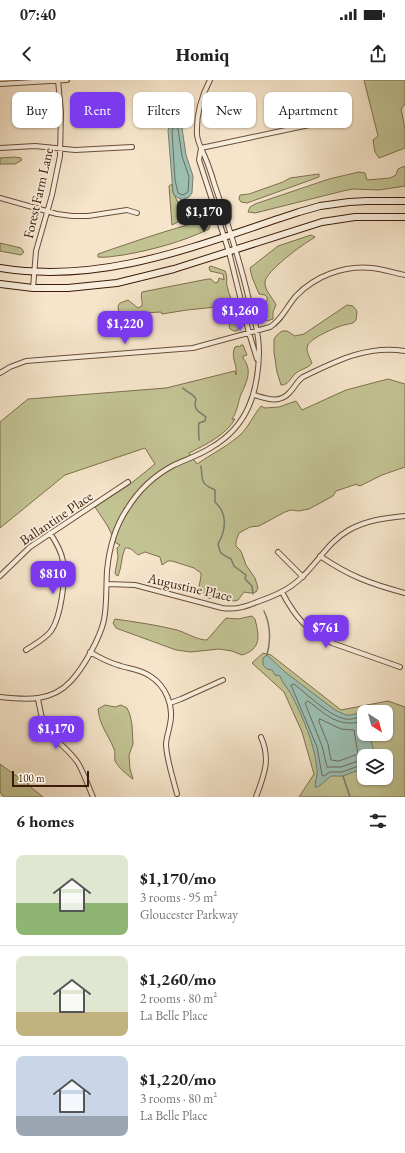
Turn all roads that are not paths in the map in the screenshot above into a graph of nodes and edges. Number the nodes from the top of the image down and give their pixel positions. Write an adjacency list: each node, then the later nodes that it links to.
1 (58, 80): 2 (street); 4 (street); 8 (street, Forest Farm Lane)
2 (67, 80)
3 (210, 80): 9 (street)
4 (0, 84)
5 (295, 128): 9 (street)
6 (132, 147): 8 (street)
7 (0, 148): 8 (street)
8 (60, 148): 12 (street, Forest Farm Lane)
9 (201, 148): 15 (street); 16 (street)
10 (0, 198): 12 (street)
11 (405, 201): 15 (main road)
12 (47, 211): 13 (street); 20 (street, Forest Farm Lane)
13 (136, 213)
14 (405, 217): 17 (main road)
15 (232, 234): 16 (main road); 17 (street)
16 (224, 236): 18 (street); 20 (main road)
17 (236, 249): 18 (main road); 24 (street)
18 (229, 252): 23 (main road); 25 (street)
19 (0, 268): 20 (main road)
20 (34, 272): 23 (street, Forest Farm Lane)
21 (405, 275): 24 (street)
22 (0, 284): 23 (main road)
23 (33, 288)
24 (257, 331): 25 (street); 27 (street)
25 (249, 333): 27 (street); 28 (street)
26 (405, 351): 29 (street)
27 (258, 361): 29 (street)
28 (0, 373)
29 (254, 395): 37 (street)
30 (128, 482): 32 (street, Ballantine Place)
31 (405, 516): 34 (street, Augustine Place)
32 (50, 533): 35 (street, Ballantine Place); 40 (street)
33 (278, 552): 36 (street)
34 (320, 556): 36 (street, Augustine Place); 39 (street)
35 (0, 576)
36 (303, 577): 38 (street, Augustine Place)
37 (107, 584): 38 (street, Augustine Place); 41 (street)
38 (282, 592): 42 (street)
39 (405, 593)
40 (26, 650)
41 (90, 652): 45 (street); 46 (street)
42 (400, 667)
43 (223, 680): 46 (street)
44 (0, 698): 45 (street)
45 (38, 699): 49 (street)
46 (170, 702): 48 (street)
47 (261, 737): 50 (street)
48 (177, 794)
49 (92, 797)
50 (256, 797)

